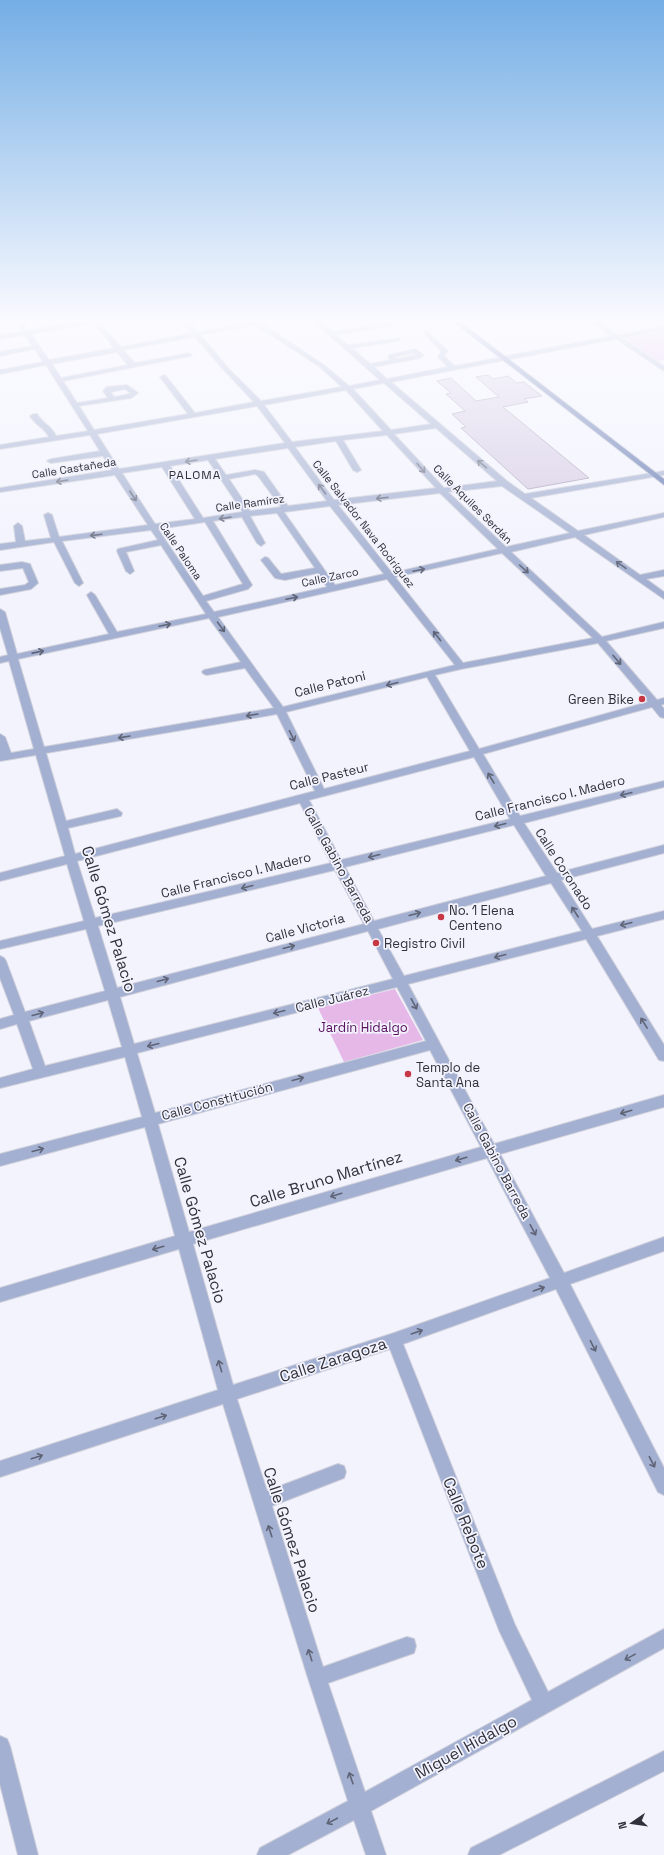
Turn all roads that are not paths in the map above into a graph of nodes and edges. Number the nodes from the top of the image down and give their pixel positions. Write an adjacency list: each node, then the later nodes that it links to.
1 (78, 410): 12 (street, Calle Paloma)
2 (189, 410): 8 (street)
3 (226, 410): 8 (street)
4 (264, 410): 15 (street, Calle Salvador Nava Rodríguez)
5 (369, 410): 11 (street, Calle Aquiles Serdán)
6 (418, 410): 10 (street)
7 (575, 410): 23 (main road)
8 (193, 415): 12 (street)
9 (34, 416): 13 (street)
10 (437, 426): 11 (street, Calle Castañeda); 25 (street, one-way to 10)
11 (390, 432): 14 (street, Calle Castañeda); 28 (street, Calle Aquiles Serdán, one-way to 28)
12 (91, 433): 13 (street); 17 (street, Calle Paloma)
13 (54, 439): 16 (street)
14 (338, 439): 15 (street, Calle Castañeda); 21 (street)
15 (290, 445): 18 (street, Calle Castañeda); 30 (street, Calle Salvador Nava Rodríguez, one-way to 15)
16 (0, 447)
17 (104, 453): 19 (street); 22 (street, Calle Paloma)
18 (210, 458): 20 (street, Calle Castañeda, one-way to 20); 24 (street)
19 (52, 461)
20 (165, 465): 22 (street, Calle Castañeda); 35 (street)
21 (357, 470)
22 (116, 472): 27 (street, Calle Castañeda, one-way to 27); 37 (street, Calle Paloma, one-way to 37)
23 (660, 474): 26 (main road); 29 (street)
24 (224, 478): 31 (street); 33 (street)
25 (504, 483): 28 (street, Calle Ramírez); 29 (street)
26 (664, 483)
27 (0, 490)
28 (442, 491): 30 (street, Calle Ramírez, one-way to 30); 44 (street, Calle Aquiles Serdán)
29 (522, 497): 38 (street)
30 (332, 503): 31 (street, Calle Ramírez); 50 (street, Calle Salvador Nava Rodríguez)
31 (282, 510): 33 (street, Calle Ramírez); 48 (street)
32 (48, 515): 39 (street)
33 (246, 515): 35 (street, Calle Ramírez, one-way to 35); 41 (street)
34 (664, 515): 38 (street, Calle Zarco)
35 (205, 521): 37 (street, Calle Ramírez); 57 (street)
36 (18, 526): 42 (street)
37 (152, 527): 39 (street, Calle Ramírez, one-way to 39); 40 (street, Calle Paloma)
38 (576, 534): 44 (street, Calle Zarco); 51 (street, one-way to 38)
39 (56, 540): 42 (street, Calle Ramírez); 52 (street)
40 (162, 542): 47 (street); 57 (street, Calle Paloma)
41 (262, 543)
42 (21, 544): 43 (street, Calle Ramírez)
43 (0, 547)
44 (505, 551): 50 (street, Calle Zarco, one-way to 44); 62 (street, Calle Aquiles Serdán, one-way to 62)
45 (265, 560): 48 (street)
46 (0, 568): 54 (street)
47 (130, 570)
48 (320, 570): 53 (street)
49 (664, 573): 51 (street)
50 (390, 576): 53 (street, Calle Zarco); 65 (street, Calle Salvador Nava Rodríguez, one-way to 50)
51 (640, 578): 56 (street)
52 (79, 583)
53 (333, 589): 59 (street, Calle Zarco, one-way to 53)
54 (0, 592)
55 (91, 595): 61 (street)
56 (664, 596)
57 (203, 599): 59 (street, Calle Paloma)
58 (0, 612): 63 (street, Calle Gómez Palacio)
59 (212, 615): 61 (street, Calle Zarco, one-way to 59); 64 (street, Calle Paloma, one-way to 64)
60 (664, 625): 62 (street, Calle Patoni)
61 (115, 636): 63 (street, Calle Zarco, one-way to 61)
62 (600, 640): 65 (street, Calle Patoni); 68 (street, Calle Aquiles Serdán, one-way to 68)
63 (6, 658): 72 (street, Calle Gómez Palacio)
64 (248, 664): 66 (street); 69 (street, Calle Paloma)
65 (461, 666): 67 (street, Calle Patoni)
66 (207, 672)
67 (430, 675): 69 (street, Calle Patoni, one-way to 69); 73 (street, Calle Coronado)
68 (659, 702): 70 (street, Calle Aquiles Serdán); 73 (street, Calle Pasteur)
69 (280, 710): 72 (street, Calle Patoni, one-way to 72); 76 (street, Calle Paloma, one-way to 76)
70 (664, 715)
71 (0, 737): 74 (street)
72 (40, 751): 74 (street, Calle Patoni); 80 (street, Calle Gómez Palacio)
73 (476, 753): 76 (street, Calle Pasteur); 79 (street, Calle Coronado, one-way to 73)
74 (4, 757)
75 (664, 784): 79 (street, Calle Francisco I. Madero, one-way to 79)
76 (321, 793): 77 (street, Calle Pasteur)
77 (302, 797): 82 (street, Calle Pasteur); 83 (street, Calle Gabino Barreda)
78 (117, 813): 80 (street)
79 (517, 821): 83 (street, Calle Francisco I. Madero, one-way to 83); 85 (street, Calle Coronado)
80 (62, 826): 82 (street, Calle Gómez Palacio)
81 (664, 849): 85 (street, Calle Victoria)
82 (71, 858): 84 (street, Calle Pasteur); 87 (street, Calle Gómez Palacio)
83 (338, 865): 87 (street, Calle Francisco I. Madero, one-way to 87); 88 (street, Calle Gabino Barreda)
84 (0, 877)
85 (552, 877): 88 (street, Calle Victoria, one-way to 85); 89 (street, Calle Coronado, one-way to 85)
86 (664, 915): 89 (street, Calle Juárez, one-way to 89)
87 (92, 924): 90 (street, Calle Francisco I. Madero); 93 (street, Calle Gómez Palacio)
88 (372, 925): 92 (street, Calle Gabino Barreda); 93 (street, Calle Victoria, one-way to 88)
89 (588, 933): 92 (street, Calle Juárez, one-way to 92); 98 (street, Calle Coronado, one-way to 89)
90 (0, 945)
91 (0, 961): 94 (street)
92 (402, 982): 96 (street, Calle Gabino Barreda, one-way to 96); 97 (street, Calle Juárez, one-way to 97)
93 (112, 994): 94 (street, Calle Victoria, one-way to 93); 97 (street, Calle Gómez Palacio)
94 (22, 1018): 95 (street, Calle Victoria); 99 (street)
95 (0, 1024)
96 (435, 1044): 102 (street, Calle Constitución, one-way to 96); 103 (street, Calle Gabino Barreda)
97 (130, 1051): 99 (street, Calle Juárez); 102 (street, Calle Gómez Palacio)
98 (664, 1056)
99 (41, 1072): 100 (street, Calle Juárez)
100 (0, 1083)
101 (664, 1101): 103 (street, Calle Bruno Martínez, one-way to 103)
102 (150, 1119): 104 (street, Calle Constitución, one-way to 102); 105 (street, Calle Gómez Palacio)
103 (491, 1150): 105 (street, Calle Bruno Martínez, one-way to 105); 107 (street, Calle Gabino Barreda, one-way to 107)
104 (0, 1160)
105 (183, 1241): 108 (street, Calle Bruno Martínez, one-way to 108); 110 (street, Calle Gómez Palacio, one-way to 105)
106 (664, 1244): 107 (street, Calle Zaragoza)
107 (560, 1281): 109 (street, Calle Zaragoza, one-way to 107); 113 (street, Calle Gabino Barreda, one-way to 113)
108 (0, 1295)
109 (394, 1340): 110 (street, Calle Zaragoza); 118 (street, Calle Rebote)
110 (228, 1395): 111 (street, Calle Zaragoza, one-way to 110); 114 (street, Calle Gómez Palacio)
111 (0, 1469)
112 (338, 1472): 114 (street)
113 (662, 1479)
114 (261, 1502): 117 (street, Calle Gómez Palacio, one-way to 114)
115 (664, 1638): 118 (street, Miguel Hidalgo, one-way to 118)
116 (406, 1646): 117 (street)
117 (317, 1678): 121 (street, Calle Gómez Palacio, one-way to 117)
118 (544, 1704): 121 (street, Miguel Hidalgo)
119 (0, 1746): 122 (street)
120 (664, 1761): 125 (street)
121 (360, 1806): 123 (street, Miguel Hidalgo, one-way to 123); 124 (street, Calle Gómez Palacio)
122 (28, 1855)
123 (268, 1855)
124 (376, 1855)
125 (478, 1855)

